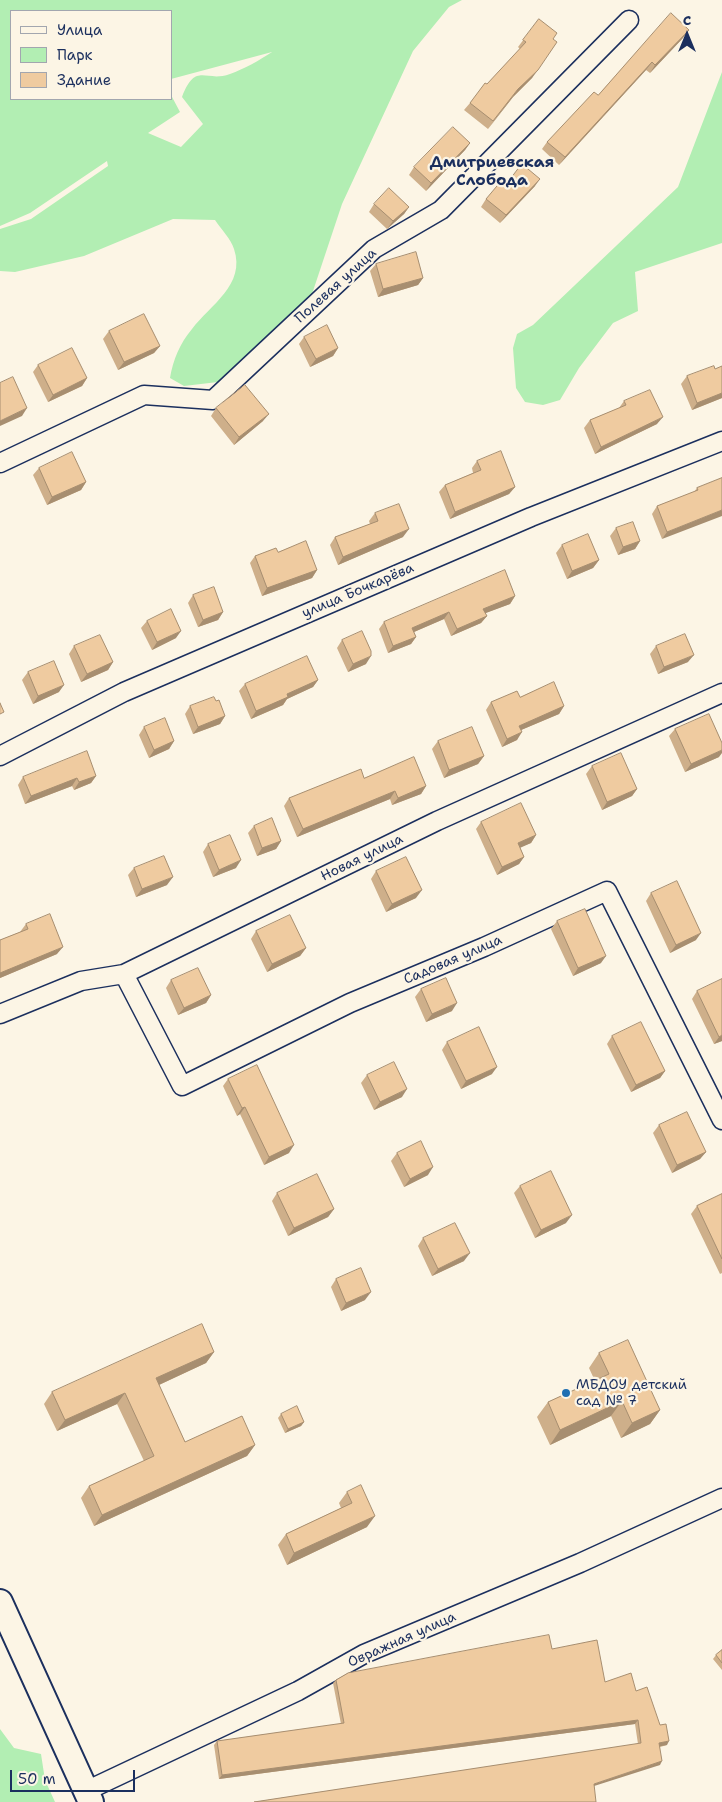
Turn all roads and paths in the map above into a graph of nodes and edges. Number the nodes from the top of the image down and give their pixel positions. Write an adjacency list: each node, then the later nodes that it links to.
1 (629, 20): 3 (street, Полевая улица)
2 (722, 441): 5 (street, улица Бочкарёва)
3 (0, 463)
4 (722, 693): 6 (street, Новая улица)
5 (0, 756)
6 (124, 974): 7 (street, Новая улица); 8 (street, Садовая улица)
7 (0, 1014)
8 (722, 1120)
9 (722, 1498): 11 (street, Овражная улица)
10 (0, 1602): 11 (main road)
11 (88, 1796)

